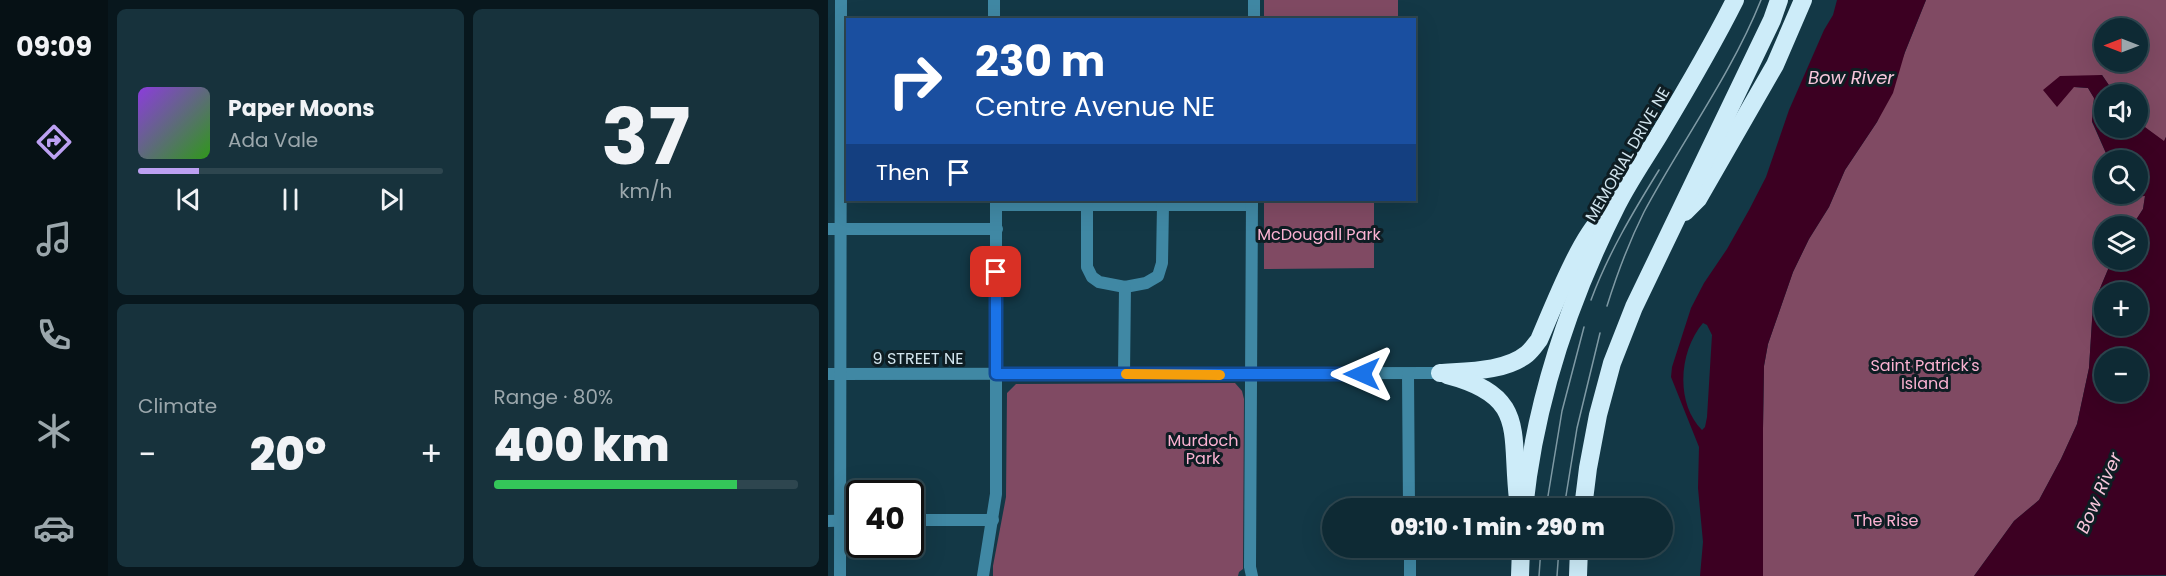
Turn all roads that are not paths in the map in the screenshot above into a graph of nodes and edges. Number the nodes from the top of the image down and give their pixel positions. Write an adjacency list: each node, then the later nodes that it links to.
1 (841, 0): 9 (street)
2 (994, 0): 7 (street)
3 (1254, 0): 8 (street)
4 (1735, 0): 12 (highway, MEMORIAL DRIVE NE)
5 (1779, 0): 15 (highway)
6 (1803, 0): 15 (highway)
7 (994, 18)
8 (1254, 18)
9 (839, 80): 16 (street)
10 (996, 202): 13 (street); 17 (street)
11 (1252, 202): 14 (street); 24 (street)
12 (1617, 203): 19 (highway); 27 (highway, MEMORIAL DRIVE NE)
13 (1087, 205): 14 (street); 18 (street)
14 (1163, 205): 18 (street)
15 (1671, 226): 28 (highway)
16 (834, 229): 17 (street); 23 (street)
17 (997, 229): 20 (street)
18 (1125, 287): 21 (street)
19 (1440, 373): 22 (street, 9 STREET NE); 26 (highway)
20 (996, 374): 21 (street, 9 STREET NE); 23 (street, 9 STREET NE); 30 (street)
21 (1124, 374): 24 (street, 9 STREET NE)
22 (1408, 374): 24 (street, 9 STREET NE); 25 (street)
23 (834, 375): 31 (street)
24 (1252, 375): 37 (street)
25 (1409, 498)
26 (1518, 498)
27 (1525, 498)
28 (1584, 498)
29 (924, 520): 30 (street)
30 (993, 520): 36 (street)
31 (834, 521): 35 (street)
32 (1410, 558): 38 (street)
33 (1521, 558): 39 (highway)
34 (1579, 558): 40 (highway)
35 (840, 576)
36 (983, 576)
37 (1252, 576)
38 (1410, 576)
39 (1520, 576)
40 (1578, 576)

